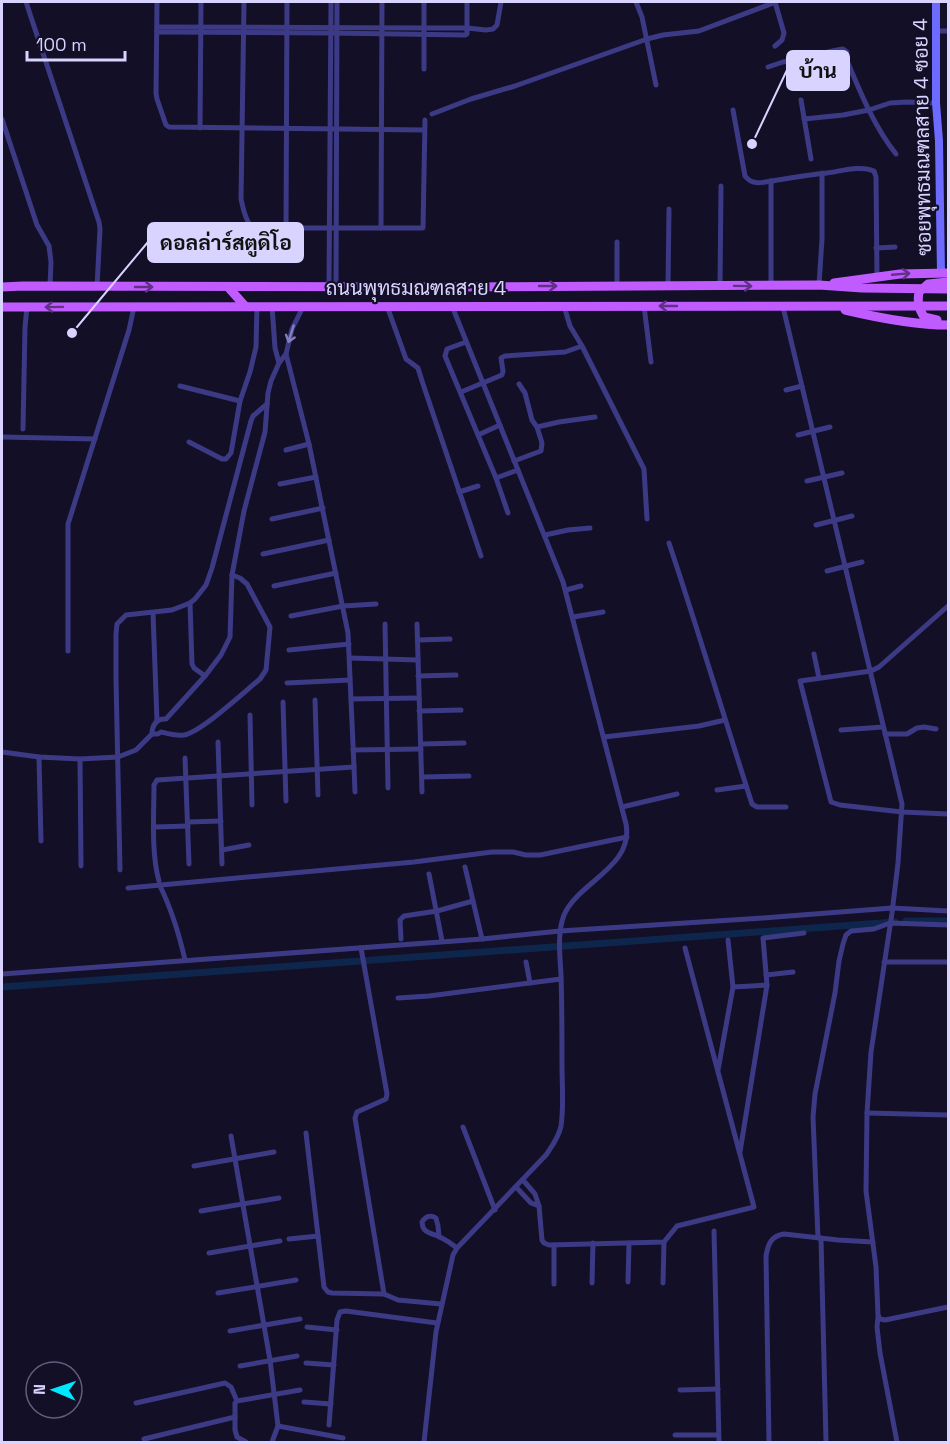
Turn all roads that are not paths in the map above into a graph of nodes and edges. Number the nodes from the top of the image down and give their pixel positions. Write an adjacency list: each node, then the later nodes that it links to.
1 (26, 2): 67 (street)
2 (157, 2): 16 (street)
3 (201, 2): 17 (street)
4 (244, 2): 18 (street)
5 (287, 2): 19 (street)
6 (331, 2): 20 (street)
7 (337, 2): 20 (street)
8 (382, 2): 21 (street)
9 (424, 2): 22 (street)
10 (467, 2): 15 (street)
11 (501, 2): 15 (street)
12 (636, 2): 25 (street)
13 (776, 2): 25 (street); 26 (street)
14 (936, 2): 23 (street, ซอยพุทธมณฑลสาย 4 ซอย 4)
15 (467, 28): 22 (street)
16 (157, 30): 17 (street); 38 (street)
17 (201, 30): 18 (street); 38 (street)
18 (244, 30): 19 (street); 40 (street)
19 (287, 30): 20 (street); 41 (street)
20 (334, 30): 21 (street); 39 (street); 42 (street)
21 (381, 31): 22 (street); 43 (street)
22 (424, 31): 28 (street)
23 (937, 31): 24 (street); 31 (street, ซอยพุทธมณฑลสาย 4 ซอย 4)
24 (948, 31)
25 (647, 39): 29 (street); 34 (street)
26 (775, 46)
27 (768, 67): 33 (street)
28 (424, 69)
29 (656, 85)
30 (801, 100): 36 (street)
31 (936, 103): 33 (street); 50 (street, ซอยพุทธมณฑลสาย 4 ซอย 4)
32 (733, 110): 48 (street)
33 (868, 110): 36 (street); 45 (street)
34 (432, 114)
35 (2, 119): 63 (street)
36 (804, 119): 46 (street)
37 (425, 120): 44 (street)
38 (200, 128): 40 (street)
39 (330, 128): 41 (street); 42 (street); 54 (street)
40 (243, 129): 41 (street); 53 (street)
41 (286, 129): 53 (street)
42 (337, 129): 43 (street); 54 (street)
43 (381, 130): 44 (street); 55 (street)
44 (424, 130): 55 (street)
45 (896, 154)
46 (811, 159)
47 (822, 173): 48 (street); 58 (street); 62 (street)
48 (771, 182): 71 (street)
49 (721, 186): 65 (street)
50 (939, 196): 51 (street); 59 (street, ซอยพุทธมณฑลสาย 4 ซอย 4)
51 (948, 196)
52 (669, 209): 64 (street)
53 (286, 228): 54 (street)
54 (333, 228): 55 (street); 69 (street)
55 (381, 228)
56 (617, 242): 70 (street)
57 (896, 247): 58 (street)
58 (876, 248): 60 (street)
59 (945, 273): 60 (main road, ถนนพุทธมณฑลสาย 4, one-way to 59)
60 (877, 277): 62 (main road, ถนนพุทธมณฑลสาย 4)
61 (948, 282): 87 (main road)
62 (821, 285): 71 (main road, ถนนพุทธมณฑลสาย 4); 72 (main road, ถนนพุทธมณฑลสาย 4)
63 (50, 286): 66 (main road, ถนนพุทธมณฑลสาย 4); 67 (main road, ถนนพุทธมณฑลสาย 4)
64 (669, 286): 65 (main road, ถนนพุทธมณฑลสาย 4); 70 (main road, ถนนพุทธมณฑลสาย 4)
65 (720, 286): 71 (main road, ถนนพุทธมณฑลสาย 4, one-way to 71)
66 (2, 287)
67 (97, 287): 68 (main road, ถนนพุทธมณฑลสาย 4, one-way to 68)
68 (224, 287): 69 (main road, ถนนพุทธมณฑลสาย 4); 73 (main road)
69 (332, 287): 70 (main road, ถนนพุทธมณฑลสาย 4, one-way to 70)
70 (617, 287)
71 (771, 287)
72 (948, 289)
73 (245, 306): 74 (main road, ถนนพุทธมณฑลสาย 4); 84 (main road, ถนนพุทธมณฑลสาย 4)
74 (257, 306): 75 (main road, ถนนพุทธมณฑลสาย 4); 100 (street)
75 (272, 306): 76 (main road, ถนนพุทธมณฑลสาย 4); 93 (street)
76 (304, 306): 77 (main road, ถนนพุทธมณฑลสาย 4); 91 (street, one-way to 91)
77 (387, 306): 78 (main road, ถนนพุทธมณฑลสาย 4); 124 (street)
78 (452, 306): 79 (main road, ถนนพุทธมณฑลสาย 4); 89 (street)
79 (564, 306): 80 (main road, ถนนพุทธมณฑลสาย 4); 90 (street)
80 (644, 306): 85 (main road, ถนนพุทธมณฑลสาย 4, one-way to 80); 92 (street)
81 (948, 306): 86 (main road, ถนนพุทธมณฑลสาย 4)
82 (2, 307): 83 (main road, ถนนพุทธมณฑลสาย 4)
83 (27, 307): 84 (main road, ถนนพุทธมณฑลสาย 4, one-way to 83); 106 (street)
84 (134, 307): 111 (street)
85 (783, 307): 86 (main road, ถนนพุทธมณฑลสาย 4); 97 (street)
86 (831, 307): 88 (main road, ถนนพุทธมณฑลสาย 4)
87 (948, 320)
88 (948, 325)
89 (466, 342): 94 (street); 99 (street)
90 (582, 346): 94 (street); 129 (street)
91 (286, 354): 93 (street); 113 (street)
92 (651, 362)
93 (279, 363): 101 (street)
94 (483, 383): 99 (street); 103 (street)
95 (519, 384): 104 (street)
96 (180, 386): 100 (street)
97 (802, 386): 98 (street); 107 (street)
98 (786, 390)
99 (461, 392): 108 (street)
100 (240, 401): 112 (street)
101 (267, 404): 142 (street); 146 (street)
102 (595, 417): 104 (street)
103 (500, 426): 108 (street); 115 (street)
104 (537, 427): 115 (street)
105 (830, 427): 107 (street)
106 (23, 429)
107 (813, 431): 109 (street); 119 (street)
108 (478, 435): 120 (street)
109 (798, 435)
110 (2, 437): 111 (street)
111 (95, 439): 160 (street)
112 (189, 442)
113 (309, 444): 114 (street); 118 (street)
114 (286, 450)
115 (514, 461): 116 (street)
116 (518, 470): 120 (street); 133 (street)
117 (842, 472): 119 (street)
118 (316, 477): 122 (street); 125 (street)
119 (824, 477): 121 (street); 130 (street)
120 (496, 478): 126 (street)
121 (807, 481)
122 (280, 484)
123 (478, 486): 124 (street)
124 (459, 492): 137 (street)
125 (323, 508): 128 (street); 134 (street)
126 (508, 513)
127 (852, 516): 130 (street)
128 (272, 519)
129 (646, 519)
130 (834, 521): 131 (street); 139 (street)
131 (816, 525)
132 (590, 528): 133 (street)
133 (545, 535): 145 (street)
134 (329, 540): 136 (street); 141 (street)
135 (669, 543): 181 (street)
136 (263, 554)
137 (481, 556)
138 (862, 562): 139 (street)
139 (846, 567): 140 (street); 165 (street)
140 (827, 572)
141 (336, 573): 143 (street); 148 (street)
142 (232, 575): 167 (street); 186 (street)
143 (274, 586)
144 (581, 586): 145 (street)
145 (566, 590): 153 (street)
146 (190, 603): 151 (street); 167 (street)
147 (376, 604): 148 (street)
148 (343, 606): 152 (street); 158 (street)
149 (948, 606): 165 (street)
150 (603, 612): 153 (street)
151 (153, 613): 182 (street); 197 (street)
152 (291, 616)
153 (573, 617): 189 (street)
154 (385, 624): 163 (street)
155 (417, 624): 157 (street)
156 (450, 639): 157 (street)
157 (418, 640): 164 (street)
158 (349, 644): 159 (street); 162 (street)
159 (289, 650)
160 (68, 651)
161 (814, 654): 169 (street)
162 (350, 658): 163 (street); 170 (street)
163 (385, 659): 164 (street); 174 (street)
164 (418, 660): 168 (street)
165 (871, 671): 169 (street); 183 (street)
166 (456, 675): 168 (street)
167 (205, 676): 180 (street)
168 (418, 676): 172 (street)
169 (819, 678): 219 (street)
170 (350, 680): 171 (street); 173 (street)
171 (288, 683)
172 (418, 698): 174 (street); 178 (street)
173 (351, 699): 174 (street); 194 (street)
174 (386, 699): 193 (street)
175 (315, 700): 201 (street)
176 (283, 702): 202 (street)
177 (461, 710): 178 (street)
178 (419, 711): 192 (street)
179 (250, 715): 203 (street)
180 (166, 719): 182 (street); 186 (street)
181 (725, 720): 189 (street); 208 (street)
182 (157, 721): 187 (street)
183 (883, 727): 185 (street); 188 (street)
184 (936, 729): 188 (street)
185 (841, 730)
186 (161, 732): 187 (street)
187 (152, 734): 197 (street)
188 (885, 734): 219 (street)
189 (604, 737): 217 (street)
190 (218, 742): 205 (street)
191 (464, 743): 192 (street)
192 (421, 747): 193 (street); 206 (street)
193 (387, 749): 194 (street); 209 (street)
194 (353, 750): 200 (street)
195 (2, 752): 196 (street)
196 (39, 757): 199 (street); 225 (street)
197 (118, 758): 199 (street); 232 (street)
198 (185, 758): 207 (street)
199 (80, 759): 230 (street)
200 (354, 767): 201 (street); 211 (street)
201 (317, 770): 202 (street); 214 (street)
202 (285, 772): 203 (street); 215 (street)
203 (251, 774): 205 (street); 216 (street)
204 (469, 776): 206 (street)
205 (219, 777): 207 (street); 221 (street)
206 (422, 777): 212 (street)
207 (186, 778): 222 (street); 223 (street)
208 (746, 786): 210 (street); 218 (street)
209 (388, 788)
210 (717, 790)
211 (355, 792)
212 (422, 792)
213 (676, 794): 217 (street)
214 (318, 795)
215 (286, 801)
216 (252, 805)
217 (622, 807): 224 (street)
218 (786, 807)
219 (902, 812): 220 (street); 238 (street)
220 (948, 814)
221 (221, 821): 222 (street); 227 (street)
222 (188, 824): 223 (street); 228 (street)
223 (154, 827): 234 (street)
224 (627, 837): 234 (street); 242 (street)
225 (41, 841)
226 (249, 844): 227 (street)
227 (222, 850): 229 (street)
228 (189, 864)
229 (222, 864)
230 (81, 866)
231 (465, 867): 236 (street)
232 (120, 870)
233 (429, 874): 237 (street)
234 (160, 883): 235 (street); 250 (street)
235 (128, 888)
236 (473, 901): 237 (street); 245 (street)
237 (437, 910): 244 (street); 247 (street)
238 (892, 910): 239 (street); 240 (street); 242 (street)
239 (948, 911)
240 (890, 923): 241 (street); 253 (street); 282 (street)
241 (948, 925)
242 (560, 931): 245 (street); 257 (street)
243 (804, 933): 256 (street)
244 (401, 939)
245 (482, 939): 247 (street)
246 (728, 940): 260 (street)
247 (442, 941): 249 (street)
248 (684, 948): 262 (street)
249 (361, 954): 250 (street); 300 (street)
250 (185, 960): 255 (street)
251 (526, 962): 258 (street)
252 (948, 962): 253 (street)
253 (884, 963): 263 (street)
254 (793, 972): 256 (street)
255 (2, 974)
256 (766, 975): 259 (street)
257 (561, 979): 258 (street); 272 (street)
258 (530, 983): 261 (street)
259 (767, 985): 260 (street); 269 (street)
260 (733, 987): 262 (street)
261 (398, 998)
262 (718, 1072): 269 (street)
263 (867, 1113): 264 (street); 286 (street)
264 (948, 1115)
265 (463, 1127): 277 (street)
266 (306, 1133): 280 (street)
267 (231, 1136): 270 (street)
268 (274, 1152): 270 (street)
269 (740, 1154): 285 (street)
270 (235, 1159): 271 (street); 275 (street)
271 (194, 1166)
272 (523, 1180): 273 (street); 276 (street)
273 (516, 1188): 276 (street); 277 (street)
274 (279, 1198): 275 (street)
275 (243, 1204): 278 (street); 290 (street)
276 (539, 1206): 289 (street)
277 (495, 1210): 291 (street)
278 (201, 1211)
279 (714, 1231): 315 (street)
280 (318, 1236): 283 (street); 300 (street)
281 (439, 1237): 291 (street)
282 (819, 1238): 286 (street); 334 (street); 335 (street)
283 (289, 1239)
284 (280, 1241): 290 (street)
285 (664, 1242): 288 (street); 296 (street)
286 (873, 1242): 303 (street)
287 (593, 1243): 288 (street); 289 (street); 295 (street)
288 (629, 1243): 294 (street)
289 (554, 1245): 297 (street)
290 (250, 1246): 292 (street); 298 (street)
291 (458, 1248): 301 (street)
292 (208, 1253)
293 (296, 1280): 298 (street)
294 (628, 1282)
295 (592, 1283)
296 (663, 1283)
297 (554, 1284)
298 (256, 1287): 299 (street); 306 (street)
299 (218, 1293)
300 (384, 1294): 301 (street)
301 (441, 1304): 305 (street)
302 (948, 1307): 303 (street)
303 (878, 1315): 336 (street)
304 (300, 1319): 306 (street)
305 (437, 1323): 308 (street); 332 (street)
306 (263, 1326): 309 (street); 311 (street)
307 (307, 1327): 308 (street)
308 (337, 1330): 313 (street)
309 (230, 1331)
310 (297, 1356): 311 (street)
311 (270, 1360): 314 (street); 318 (street)
312 (306, 1363): 313 (street)
313 (334, 1365): 322 (street)
314 (240, 1366)
315 (718, 1389): 317 (street); 327 (street)
316 (300, 1390): 318 (street)
317 (680, 1390)
318 (274, 1395): 319 (street); 325 (street)
319 (237, 1401): 320 (street); 323 (street)
320 (136, 1402)
321 (304, 1402): 322 (street)
322 (331, 1404): 324 (street)
323 (235, 1417): 329 (street); 330 (street)
324 (329, 1425)
325 (279, 1426): 328 (street); 331 (street)
326 (675, 1435): 327 (street)
327 (718, 1435): 333 (street)
328 (343, 1438)
329 (144, 1440)
330 (246, 1443)
331 (272, 1443)
332 (424, 1443)
333 (719, 1443)
334 (769, 1443)
335 (826, 1443)
336 (897, 1443)

